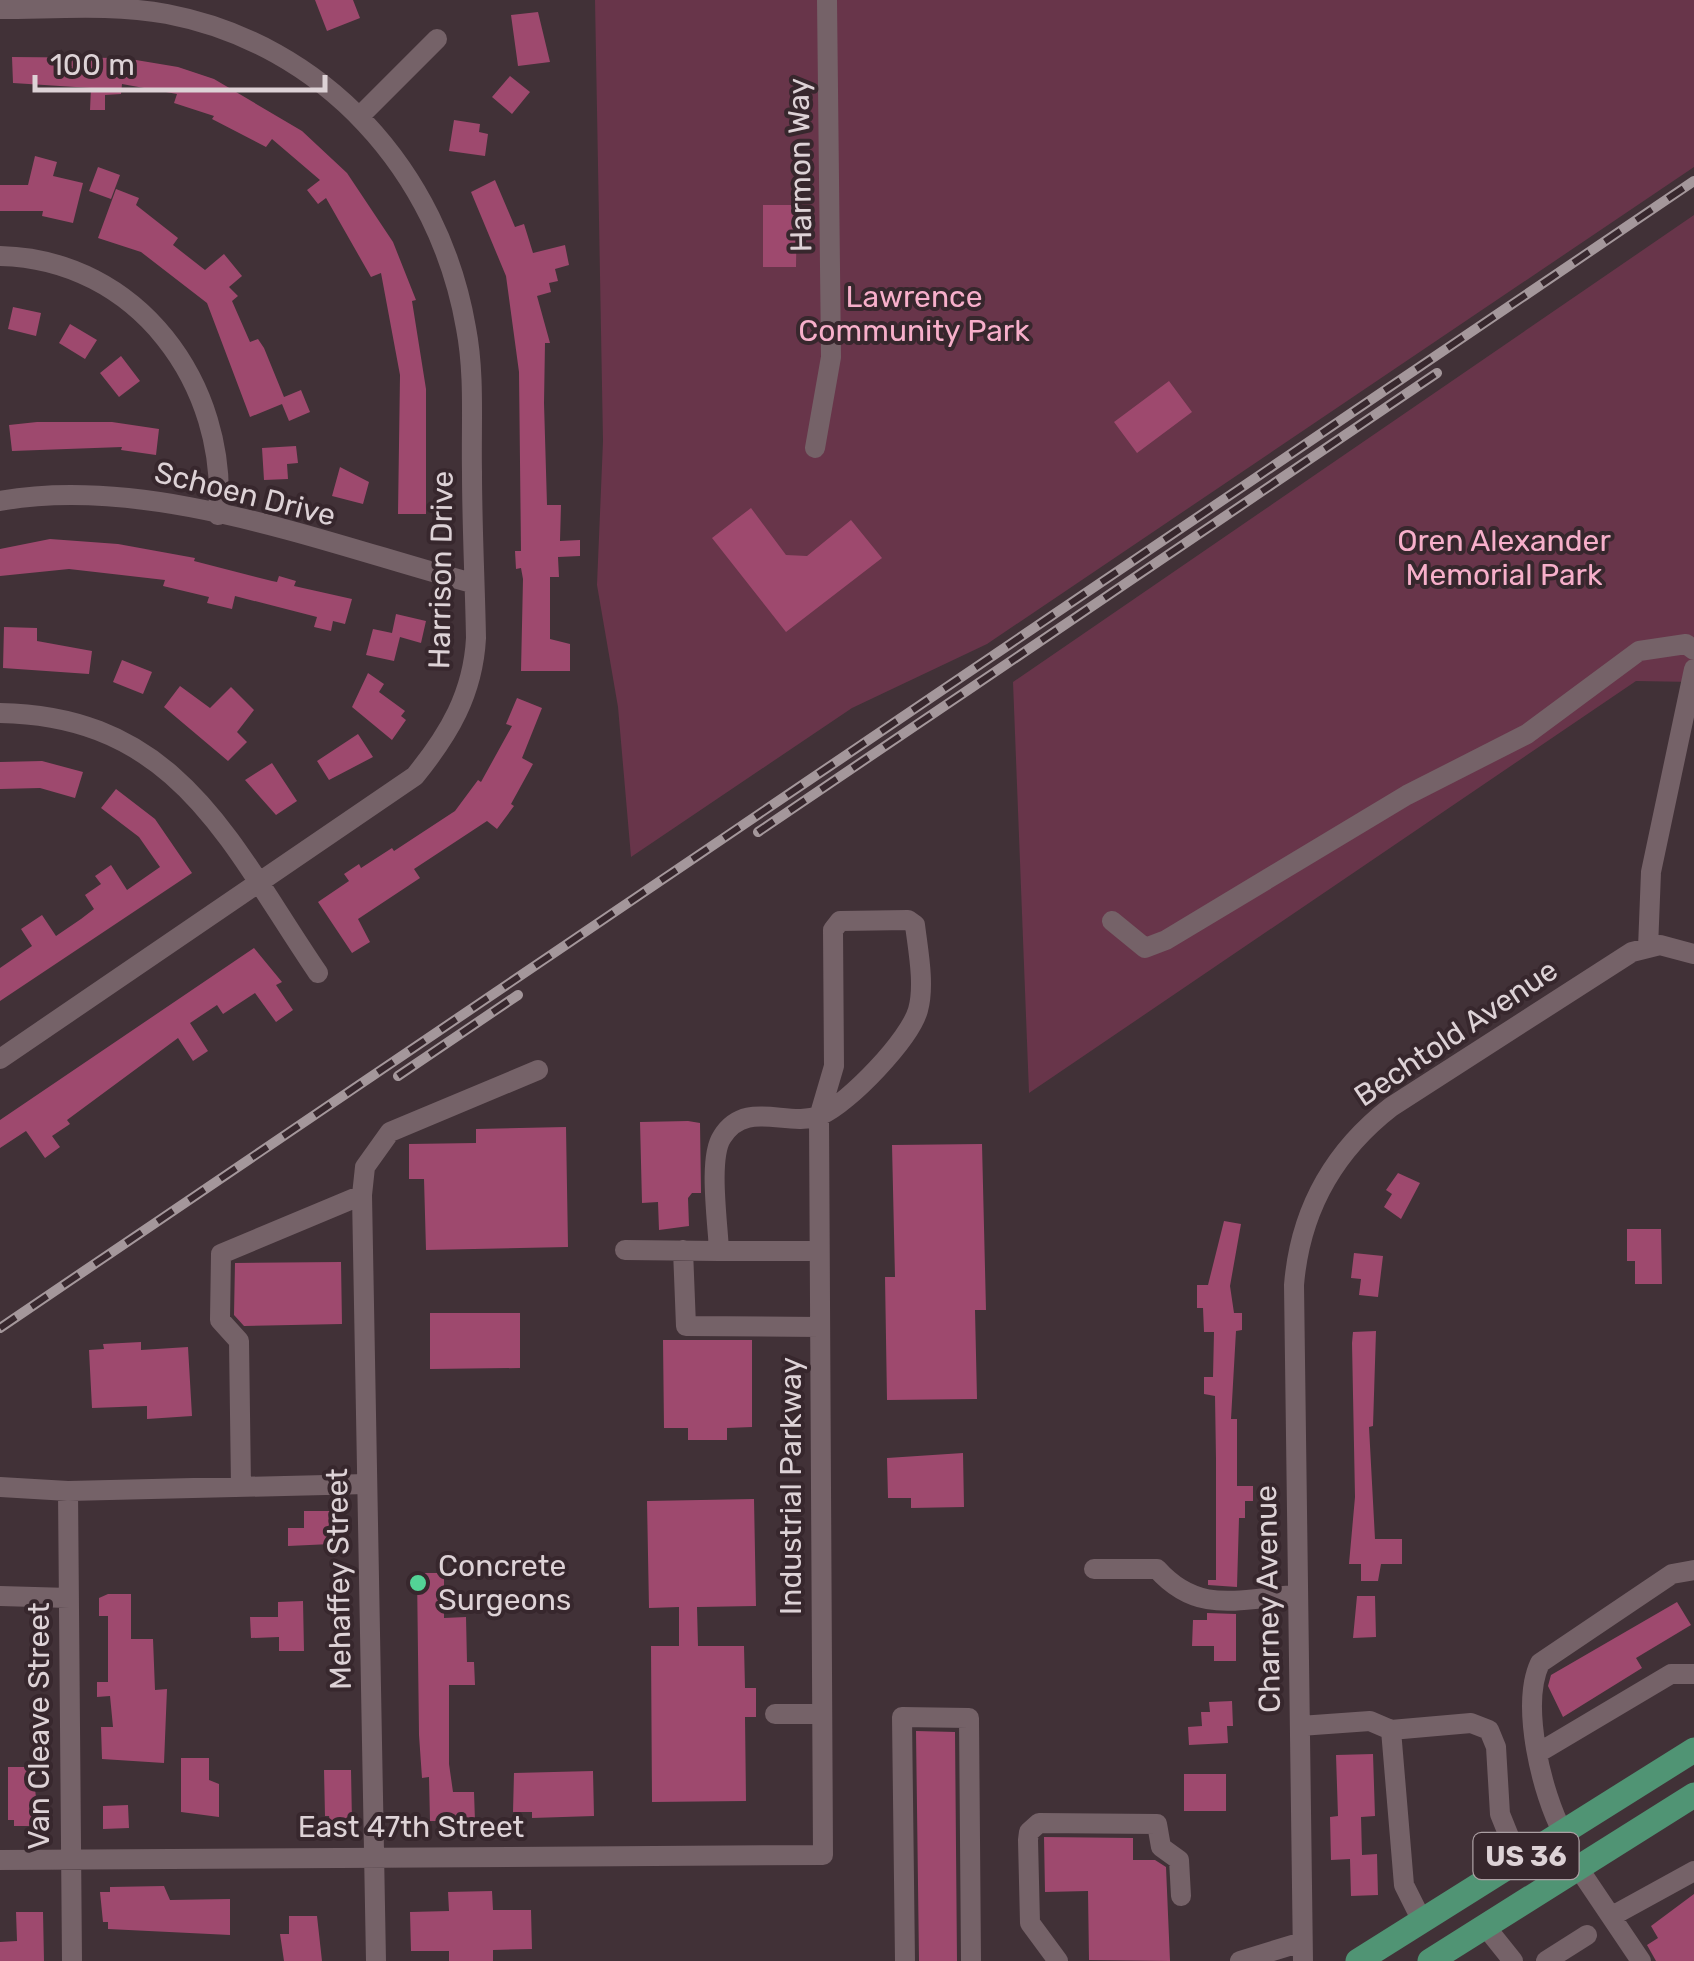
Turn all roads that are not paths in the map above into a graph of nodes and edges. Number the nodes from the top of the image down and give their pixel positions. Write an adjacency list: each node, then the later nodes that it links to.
1 (827, 0): 6 (street, Harmon Way)
2 (0, 9): 4 (street, Harrison Drive)
3 (437, 38): 4 (street)
4 (360, 116): 9 (street, Harrison Drive)
5 (0, 256): 8 (street)
6 (814, 448)
7 (0, 502): 8 (street, Schoen Drive)
8 (218, 515): 9 (street, Schoen Drive)
9 (472, 583): 13 (street, Harrison Drive)
10 (1694, 650): 14 (street)
11 (1694, 670): 15 (street)
12 (0, 714): 13 (street)
13 (258, 885): 17 (street); 18 (street, Harrison Drive)
14 (1112, 922)
15 (1648, 948): 16 (street); 22 (street, Bechtold Avenue)
16 (1694, 954)
17 (318, 973)
18 (0, 1059)
19 (538, 1070): 21 (street, Mehaffey Street)
20 (818, 1116): 20 (street, Industrial Parkway); 25 (street); 26 (street, Industrial Parkway)
21 (362, 1195): 28 (street, Mehaffey Street); 30 (street)
22 (1302, 1237): 35 (street, Charney Avenue)
23 (625, 1250): 24 (street)
24 (683, 1250): 25 (street); 27 (street)
25 (719, 1251): 26 (street)
26 (819, 1251): 27 (street, Industrial Parkway)
27 (820, 1327): 39 (street, Industrial Parkway)
28 (367, 1484): 30 (street); 47 (street, Mehaffey Street)
29 (0, 1487): 31 (street)
30 (241, 1487): 31 (street)
31 (68, 1491): 36 (street, Van Cleave Street)
32 (1094, 1569): 35 (street)
33 (1694, 1570): 43 (street)
34 (0, 1596): 36 (street)
35 (1298, 1596): 40 (street, Charney Avenue)
36 (69, 1598): 48 (street, Van Cleave Street)
37 (1694, 1674): 43 (street)
38 (775, 1714): 39 (street)
39 (822, 1714): 46 (street, Industrial Parkway)
40 (1300, 1726): 41 (street); 58 (street, Charney Avenue)
41 (1390, 1730): 50 (street); 55 (street)
42 (1694, 1750): 45 (main road, US 36)
43 (1538, 1753): 45 (street)
44 (1694, 1795): 51 (main road, US 36)
45 (1563, 1833): 50 (main road, US 36)
46 (823, 1855): 47 (street, East 47th Street)
47 (374, 1858): 48 (street, East 47th Street); 60 (street, Mehaffey Street)
48 (70, 1859): 49 (street, East 47th Street); 59 (street, Van Cleave Street)
49 (0, 1860)
50 (1519, 1860): 55 (main road, US 36)
51 (1576, 1866): 54 (street); 56 (main road, US 36)
52 (1694, 1871): 54 (street)
53 (1181, 1896): 63 (street)
54 (1614, 1914): 69 (street)
55 (1422, 1921): 65 (main road, US 36)
56 (1486, 1926): 66 (main road, US 36); 67 (street)
57 (1587, 1935): 68 (street)
58 (1302, 1951): 64 (street)
59 (72, 1961)
60 (376, 1961)
61 (905, 1961): 62 (street)
62 (970, 1961)
63 (1058, 1961)
64 (1240, 1961)
65 (1358, 1961)
66 (1430, 1961)
67 (1513, 1961)
68 (1546, 1961)
69 (1642, 1961)

